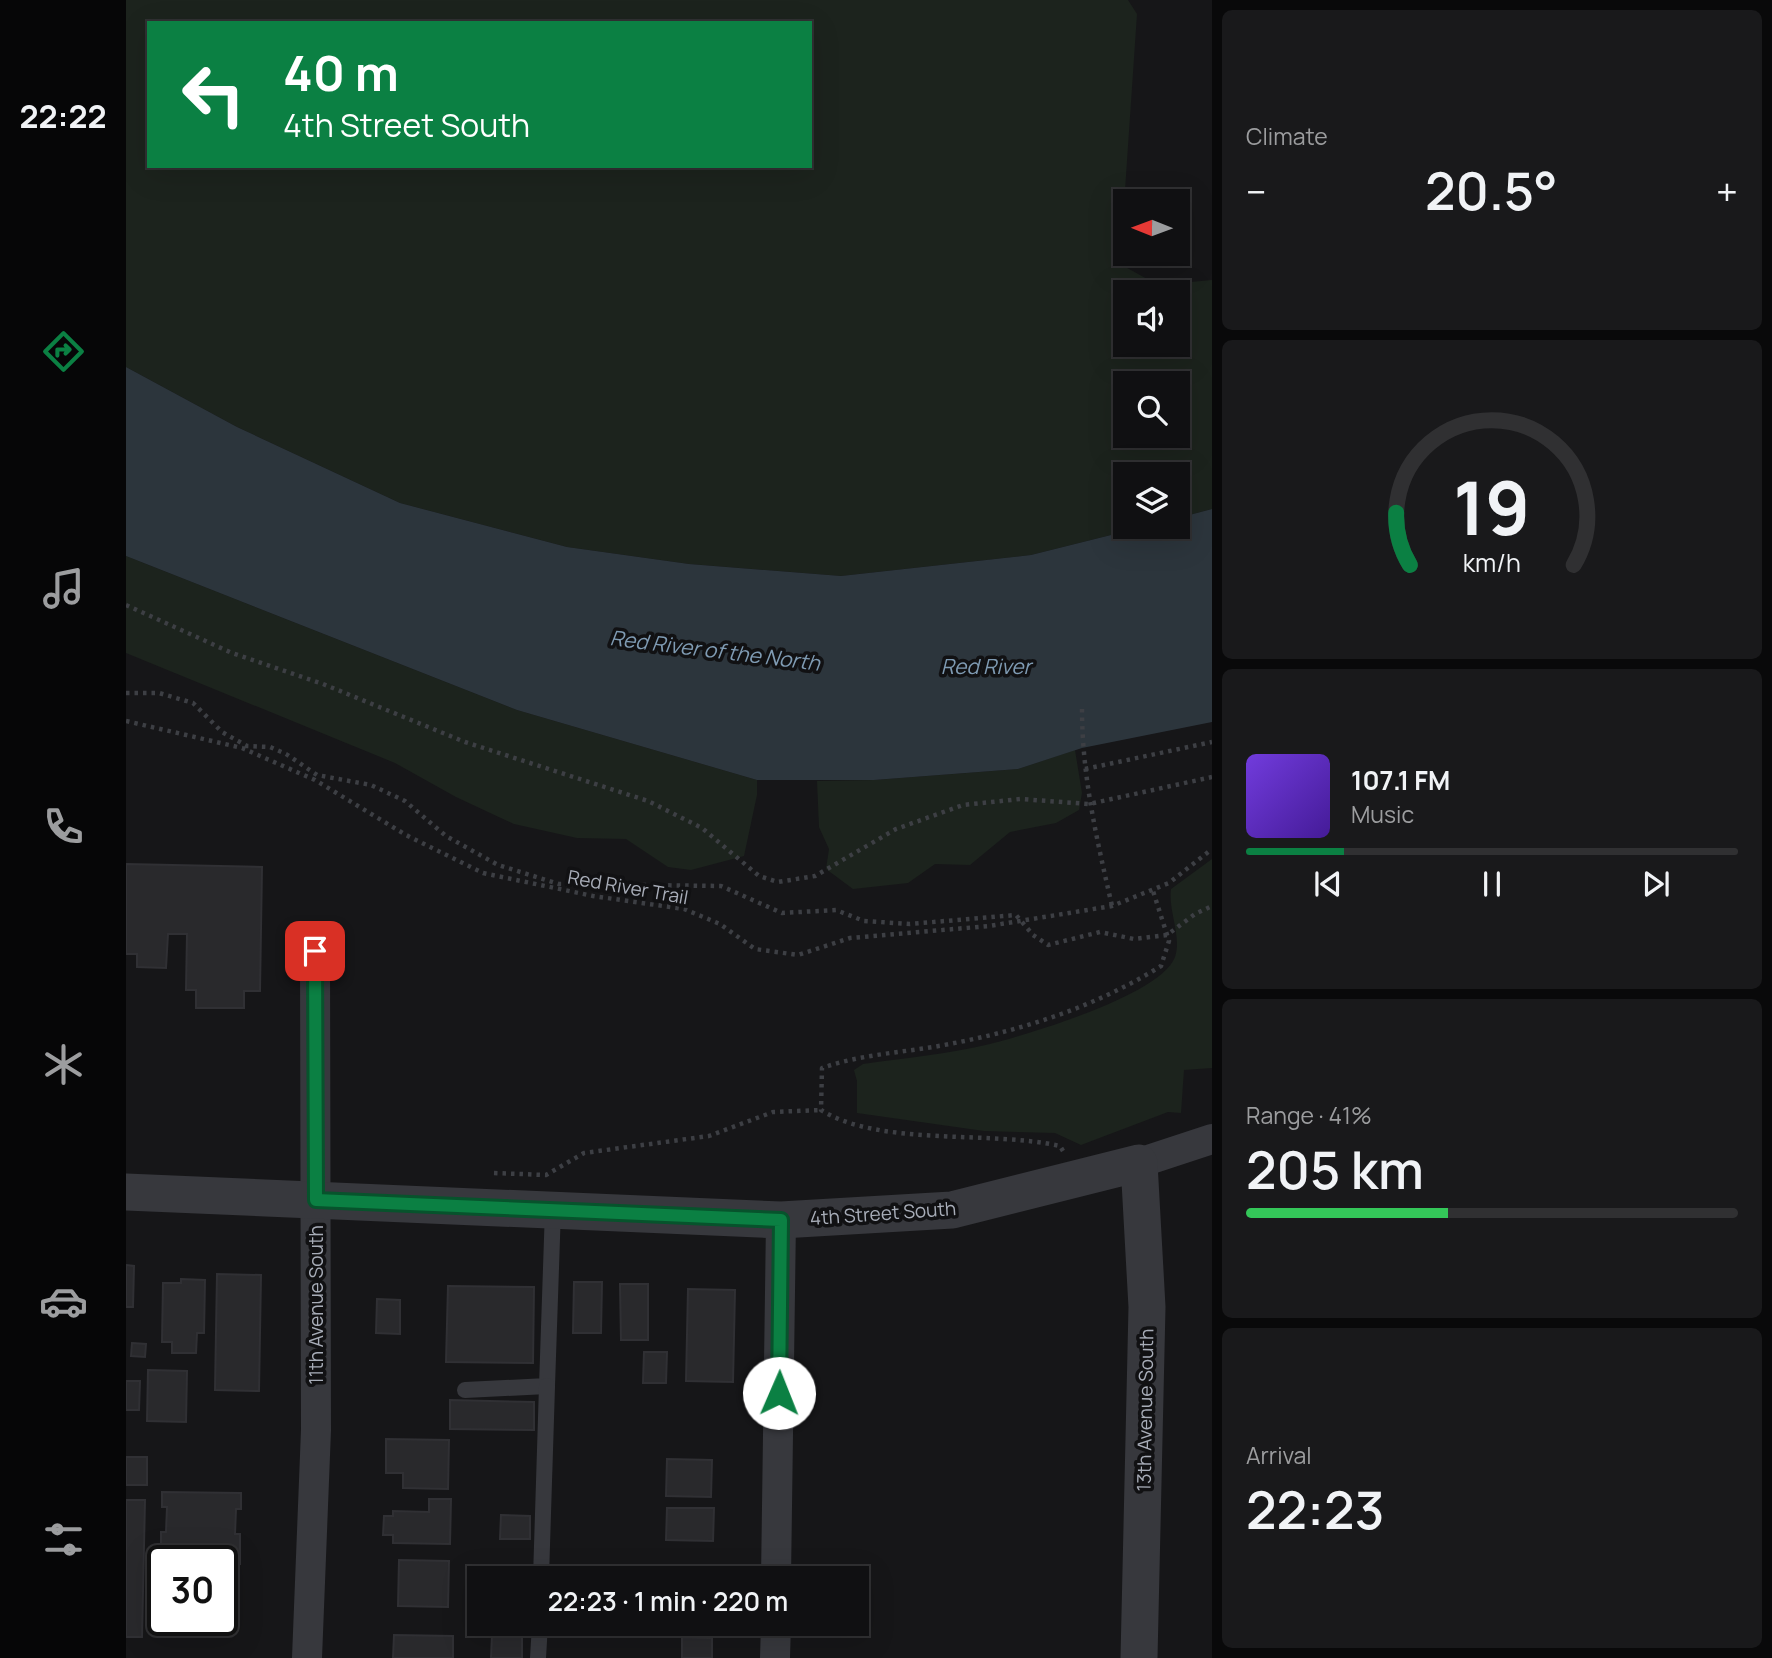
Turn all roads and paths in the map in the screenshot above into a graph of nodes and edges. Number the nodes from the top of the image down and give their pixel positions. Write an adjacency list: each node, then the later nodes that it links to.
1 (126, 605): 8 (path)
2 (126, 693): 13 (path)
3 (1082, 709): 6 (path)
4 (126, 721): 13 (path, Red River Trail)
5 (1212, 742): 6 (path)
6 (1085, 769): 8 (path)
7 (1212, 777): 8 (path)
8 (1089, 804): 11 (path)
9 (1212, 849): 10 (path, Red River Trail)
10 (1153, 891): 11 (path, Red River Trail); 14 (path)
11 (1112, 906): 13 (path, Red River Trail)
12 (1212, 906): 14 (path)
13 (1023, 920): 14 (path)
14 (1167, 935): 16 (path)
15 (315, 951): 22 (street, 11th Avenue South)
16 (821, 1110): 19 (path); 20 (path)
17 (1212, 1139): 18 (street, 4th Street South)
18 (1139, 1163): 20 (street, 4th Street South); 34 (street, 13th Avenue South)
19 (493, 1173)
20 (1069, 1180): 24 (street, 4th Street South)
21 (126, 1192): 22 (street, 4th Street South)
22 (316, 1200): 23 (street, 4th Street South); 31 (street, 11th Avenue South)
23 (553, 1209): 24 (street, 4th Street South); 25 (lane)
24 (781, 1220): 28 (street)
25 (547, 1386): 26 (lane); 27 (lane)
26 (465, 1390)
27 (541, 1566)
28 (776, 1566)
29 (539, 1636): 32 (lane)
30 (776, 1636): 33 (street)
31 (307, 1658)
32 (538, 1658)
33 (775, 1658)
34 (1139, 1658)

